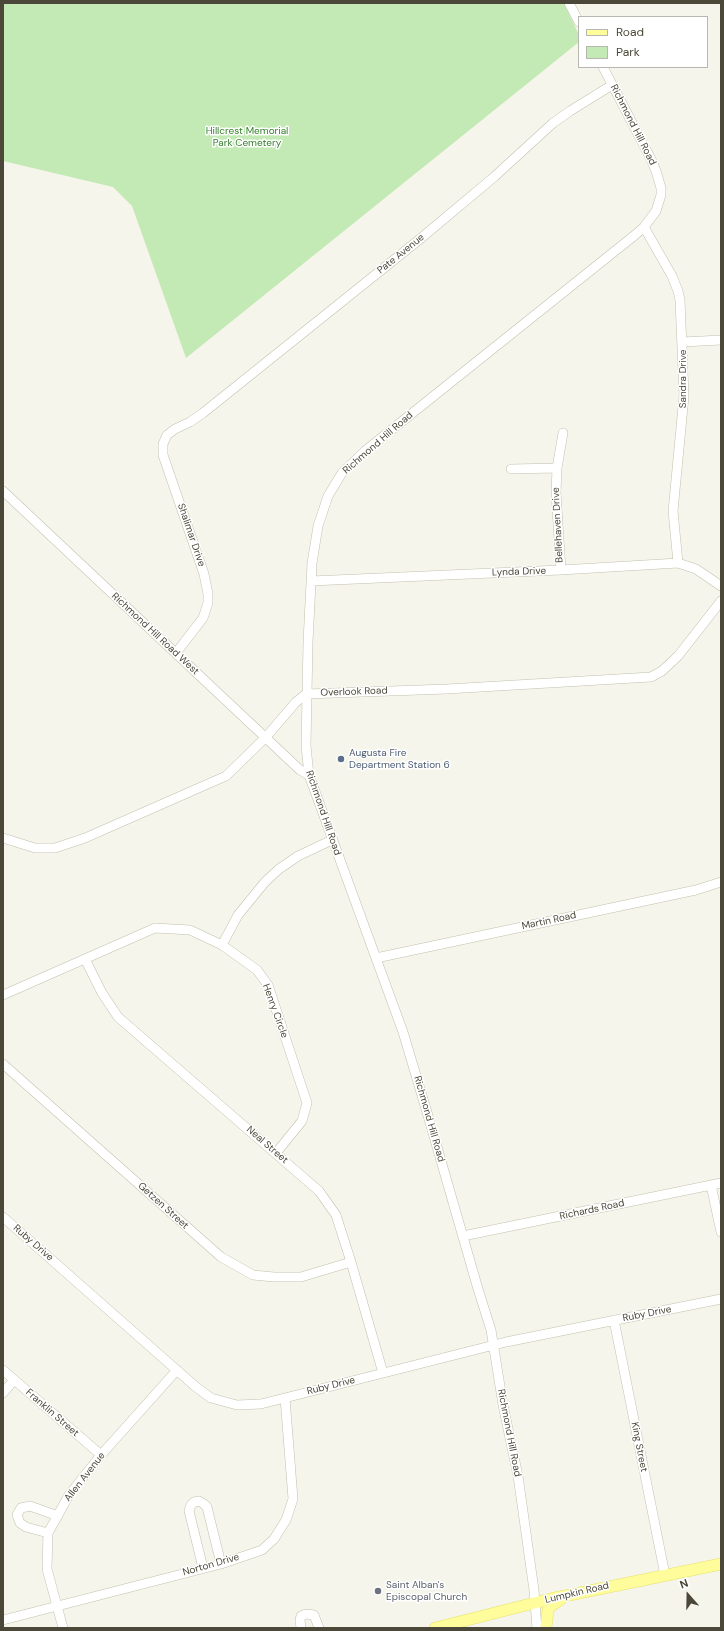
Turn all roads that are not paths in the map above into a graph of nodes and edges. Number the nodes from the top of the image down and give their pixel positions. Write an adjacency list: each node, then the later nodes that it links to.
1 (569, 3): 2 (street)
2 (578, 20)
3 (604, 68): 4 (street, Richmond Hill Road)
4 (612, 85): 5 (street, Richmond Hill Road); 8 (street, Pate Avenue)
5 (644, 227): 7 (street, Sandra Drive); 15 (street, Richmond Hill Road)
6 (721, 340): 7 (street)
7 (682, 342): 13 (street, Sandra Drive)
8 (190, 422): 18 (street, Shalimar Drive)
9 (563, 433): 10 (street, Bellehaven Drive)
10 (557, 468): 11 (street); 14 (street, Bellehaven Drive)
11 (511, 469)
12 (3, 491): 18 (street, Richmond Hill Road West)
13 (678, 563): 14 (street, Lynda Drive); 16 (street, Lynda Drive)
14 (561, 570): 15 (street, Lynda Drive)
15 (311, 581): 19 (street, Richmond Hill Road)
16 (721, 586)
17 (721, 601): 19 (street, Overlook Road)
18 (176, 653): 20 (street, Richmond Hill Road West)
19 (306, 694): 20 (street, Overlook Road); 21 (street, Richmond Hill Road)
20 (266, 737): 21 (street, Richmond Hill Road West); 22 (street, Overlook Road)
21 (308, 775): 23 (street, Richmond Hill Road)
22 (3, 838)
23 (332, 840): 25 (street); 27 (street, Richmond Hill Road)
24 (721, 882): 27 (street, Martin Road)
25 (222, 944): 26 (street, Henry Circle); 30 (street, Henry Circle)
26 (85, 958): 28 (street, Henry Circle); 30 (street, Neal Street)
27 (376, 958): 35 (street, Richmond Hill Road)
28 (3, 994)
29 (3, 1064): 36 (street, Getzen Street)
30 (276, 1153): 36 (street, Neal Street)
31 (721, 1183): 32 (street, Richards Road)
32 (712, 1185): 34 (street); 35 (street, Richards Road)
33 (3, 1217): 41 (street, Ruby Drive)
34 (721, 1232)
35 (463, 1236): 39 (street, Richmond Hill Road)
36 (351, 1262): 42 (street, Neal Street)
37 (721, 1299): 38 (street, Ruby Drive)
38 (614, 1320): 39 (street, Ruby Drive); 52 (street, King Street)
39 (493, 1345): 42 (street, Ruby Drive); 54 (street, Richmond Hill Road)
40 (3, 1370): 43 (street, Franklin Street)
41 (177, 1370): 45 (street, Ruby Drive); 46 (street, Allen Avenue)
42 (382, 1373): 45 (street, Ruby Drive)
43 (14, 1380): 44 (street); 46 (street, Franklin Street)
44 (3, 1393)
45 (285, 1398): 49 (street, Norton Drive)
46 (101, 1455): 47 (street, Allen Avenue)
47 (58, 1516): 48 (street, Allen Avenue); 48 (street)
48 (48, 1533): 55 (street, Allen Avenue)
49 (221, 1564): 51 (street, Norton Drive); 51 (street)
50 (721, 1564): 52 (main road, Lumpkin Road)
51 (203, 1568): 55 (street, Norton Drive)
52 (665, 1575): 53 (main road, Lumpkin Road)
53 (563, 1597): 54 (main road, Lumpkin Road); 62 (main road)
54 (535, 1603): 60 (main road, Lumpkin Road); 61 (street, Richmond Hill Road)
55 (58, 1605): 56 (street, Norton Drive); 57 (street, Allen Avenue)
56 (3, 1620)
57 (64, 1628)
58 (301, 1628): 59 (street)
59 (320, 1628)
60 (435, 1628)
61 (537, 1628)
62 (546, 1628)

